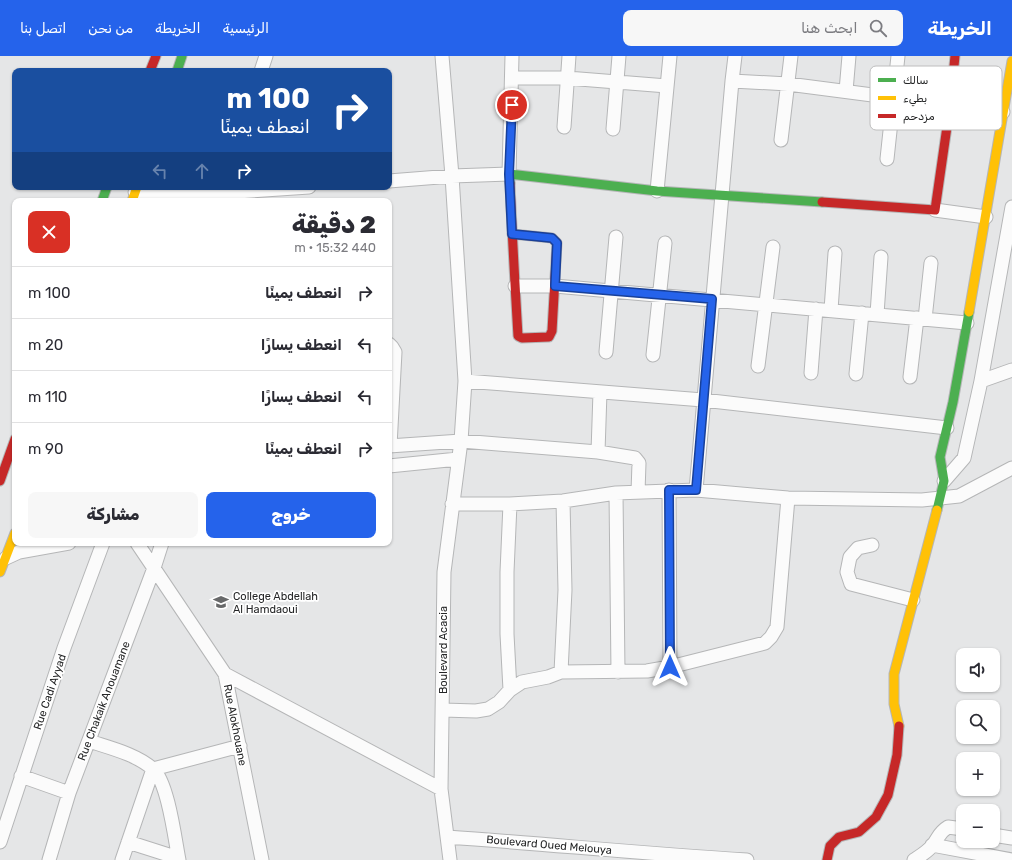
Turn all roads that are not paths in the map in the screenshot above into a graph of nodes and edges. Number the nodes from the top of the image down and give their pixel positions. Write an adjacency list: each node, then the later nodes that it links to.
1 (156, 56): 17 (street)
2 (182, 56): 18 (street)
3 (266, 56): 19 (street)
4 (442, 56): 38 (street, Boulevard Acacia)
5 (512, 56): 20 (street)
6 (569, 56): 21 (street)
7 (619, 56): 23 (street)
8 (670, 56): 25 (street)
9 (735, 56): 22 (street)
10 (791, 56): 24 (street)
11 (849, 56): 26 (street)
12 (898, 56): 15 (street)
13 (955, 56): 16 (street)
14 (1012, 61): 28 (street)
15 (897, 66)
16 (954, 66)
17 (151, 68)
18 (178, 68)
19 (262, 68)
20 (512, 78): 21 (street); 37 (street)
21 (567, 78): 23 (street); 30 (street)
22 (732, 81): 24 (street); 44 (street)
23 (617, 82): 25 (street); 31 (street)
24 (788, 84): 26 (street); 35 (street)
25 (667, 86): 41 (street)
26 (846, 91): 27 (street)
27 (870, 94)
28 (1003, 112): 29 (street)
29 (1002, 118)
30 (564, 127)
31 (613, 129)
32 (890, 130): 36 (street)
33 (947, 130): 46 (street)
34 (1000, 130): 47 (street)
35 (781, 140)
36 (887, 159)
37 (509, 174): 38 (street); 41 (street); 48 (street)
38 (452, 176): 39 (street); 74 (street, Boulevard Acacia)
39 (392, 181)
40 (271, 190): 43 (street)
41 (657, 191): 44 (street)
42 (134, 193): 43 (street)
43 (221, 194)
44 (721, 195): 46 (street); 59 (street)
45 (1012, 207): 75 (street)
46 (935, 210): 47 (street)
47 (986, 218): 66 (street)
48 (512, 234): 55 (street); 56 (street)
49 (616, 237): 57 (street)
50 (665, 243): 58 (street)
51 (773, 247): 60 (street)
52 (835, 253): 62 (street)
53 (881, 257): 64 (street)
54 (931, 263): 65 (street)
55 (515, 286): 56 (street); 56 (street)
56 (555, 286): 57 (street)
57 (611, 291): 58 (street); 67 (street)
58 (659, 295): 59 (street); 68 (street)
59 (712, 299): 60 (street); 77 (street)
60 (766, 304): 61 (street); 69 (street)
61 (816, 309): 62 (street); 71 (street)
62 (831, 310): 63 (street)
63 (862, 313): 64 (street); 72 (street)
64 (877, 314): 65 (street)
65 (921, 318): 66 (street); 73 (street)
66 (967, 323): 78 (street)
67 (606, 352)
68 (653, 355)
69 (758, 366)
70 (1012, 370): 75 (street)
71 (811, 373)
72 (856, 374)
73 (910, 377)
74 (465, 381): 76 (street); 79 (street, Boulevard Acacia)
75 (982, 381): 87 (street)
76 (600, 392): 77 (street); 82 (street)
77 (703, 400): 78 (street); 89 (street)
78 (947, 428): 87 (street)
79 (461, 441): 80 (street); 82 (street); 83 (street, Boulevard Acacia)
80 (392, 446)
81 (12, 447): 86 (street)
82 (598, 452): 90 (street)
83 (458, 458): 84 (street); 95 (street, Boulevard Acacia)
84 (392, 466)
85 (1012, 468): 93 (street)
86 (0, 481)
87 (944, 481): 93 (street)
88 (669, 490): 89 (street); 90 (street); 107 (street)
89 (696, 490): 92 (street)
90 (638, 492): 91 (street)
91 (616, 494): 94 (street); 109 (street)
92 (788, 498): 93 (street); 107 (street)
93 (940, 499): 106 (street)
94 (563, 501): 96 (street); 108 (street)
95 (452, 504): 96 (street); 112 (street, Boulevard Acacia)
96 (510, 504): 111 (street)
97 (12, 541): 103 (street)
98 (872, 545): 106 (street)
99 (52, 546): 103 (street)
100 (102, 546): 116 (street, Rue Cadi Ayyad)
101 (139, 546): 104 (street, Rue Alokhouane)
102 (161, 546): 104 (street, Rue Chakaik Anouamane)
103 (6, 558): 105 (street)
104 (154, 568): 110 (street, Rue Alokhouane); 113 (street, Rue Chakaik Anouamane)
105 (0, 572)
106 (913, 600): 134 (street)
107 (670, 667): 109 (street)
108 (561, 672): 109 (street); 111 (street)
109 (618, 672)
110 (225, 674): 114 (street, Rue Alokhouane); 117 (street)
111 (510, 690): 112 (street)
112 (443, 710): 117 (street, Boulevard Acacia)
113 (89, 740): 115 (street); 118 (street, Rue Chakaik Anouamane)
114 (240, 746): 115 (street); 131 (street, Rue Alokhouane)
115 (154, 769): 124 (street); 128 (street)
116 (21, 776): 118 (street); 123 (street, Rue Cadi Ayyad)
117 (441, 789): 120 (street, Boulevard Acacia)
118 (69, 793): 129 (street, Rue Chakaik Anouamane)
119 (956, 828): 125 (street)
120 (447, 836): 126 (street, Boulevard Oued Melouya); 132 (street, Boulevard Acacia)
121 (1000, 836): 122 (street)
122 (1012, 838)
123 (0, 842)
124 (128, 842): 128 (street); 130 (street)
125 (932, 845): 135 (street); 136 (street)
126 (621, 855): 127 (street, Boulevard Oued Melouya)
127 (692, 858): 133 (street, Boulevard Oued Melouya)
128 (178, 859)
129 (49, 860)
130 (122, 860)
131 (262, 860)
132 (450, 860)
133 (747, 860)
134 (827, 860)
135 (914, 860)
136 (1012, 860)

